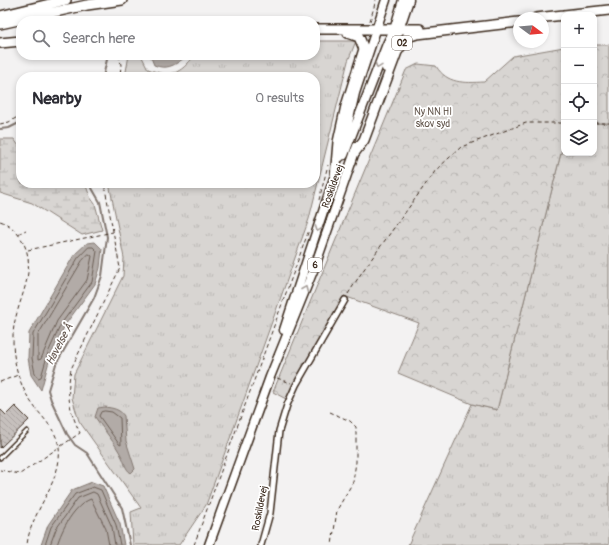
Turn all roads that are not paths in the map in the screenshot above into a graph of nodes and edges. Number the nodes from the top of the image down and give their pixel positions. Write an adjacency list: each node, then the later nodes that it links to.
1 (66, 0): 9 (highway)
2 (122, 0): 10 (highway)
3 (386, 0): 17 (main road, Roskildevej / 6)
4 (403, 0): 18 (main road, Roskildevej / 6)
5 (409, 0): 18 (main road, Roskildevej / 6)
6 (609, 10): 7 (highway)
7 (591, 12)
8 (561, 15): 11 (highway)
9 (0, 16)
10 (41, 16)
11 (549, 17)
12 (16, 21): 15 (highway)
13 (513, 22): 18 (highway, O2)
14 (513, 22): 22 (highway, O2)
15 (0, 24)
16 (320, 29): 17 (highway)
17 (372, 29): 18 (highway); 23 (main road, Roskildevej / 6)
18 (397, 30): 22 (main road, Roskildevej / 6); 23 (main road, Roskildevej / 6, one-way to 23)
19 (320, 33): 23 (highway)
20 (16, 41): 21 (highway)
21 (0, 43)
22 (355, 152): 25 (main road, Roskildevej / 6, one-way to 22)
23 (335, 178): 25 (main road, Roskildevej / 6, one-way to 25)
24 (345, 300): 29 (street, Roskildevej)
25 (270, 377): 28 (main road, Roskildevej / 6)
26 (27, 431): 27 (lane)
27 (0, 458)
28 (209, 545)
29 (261, 545)

